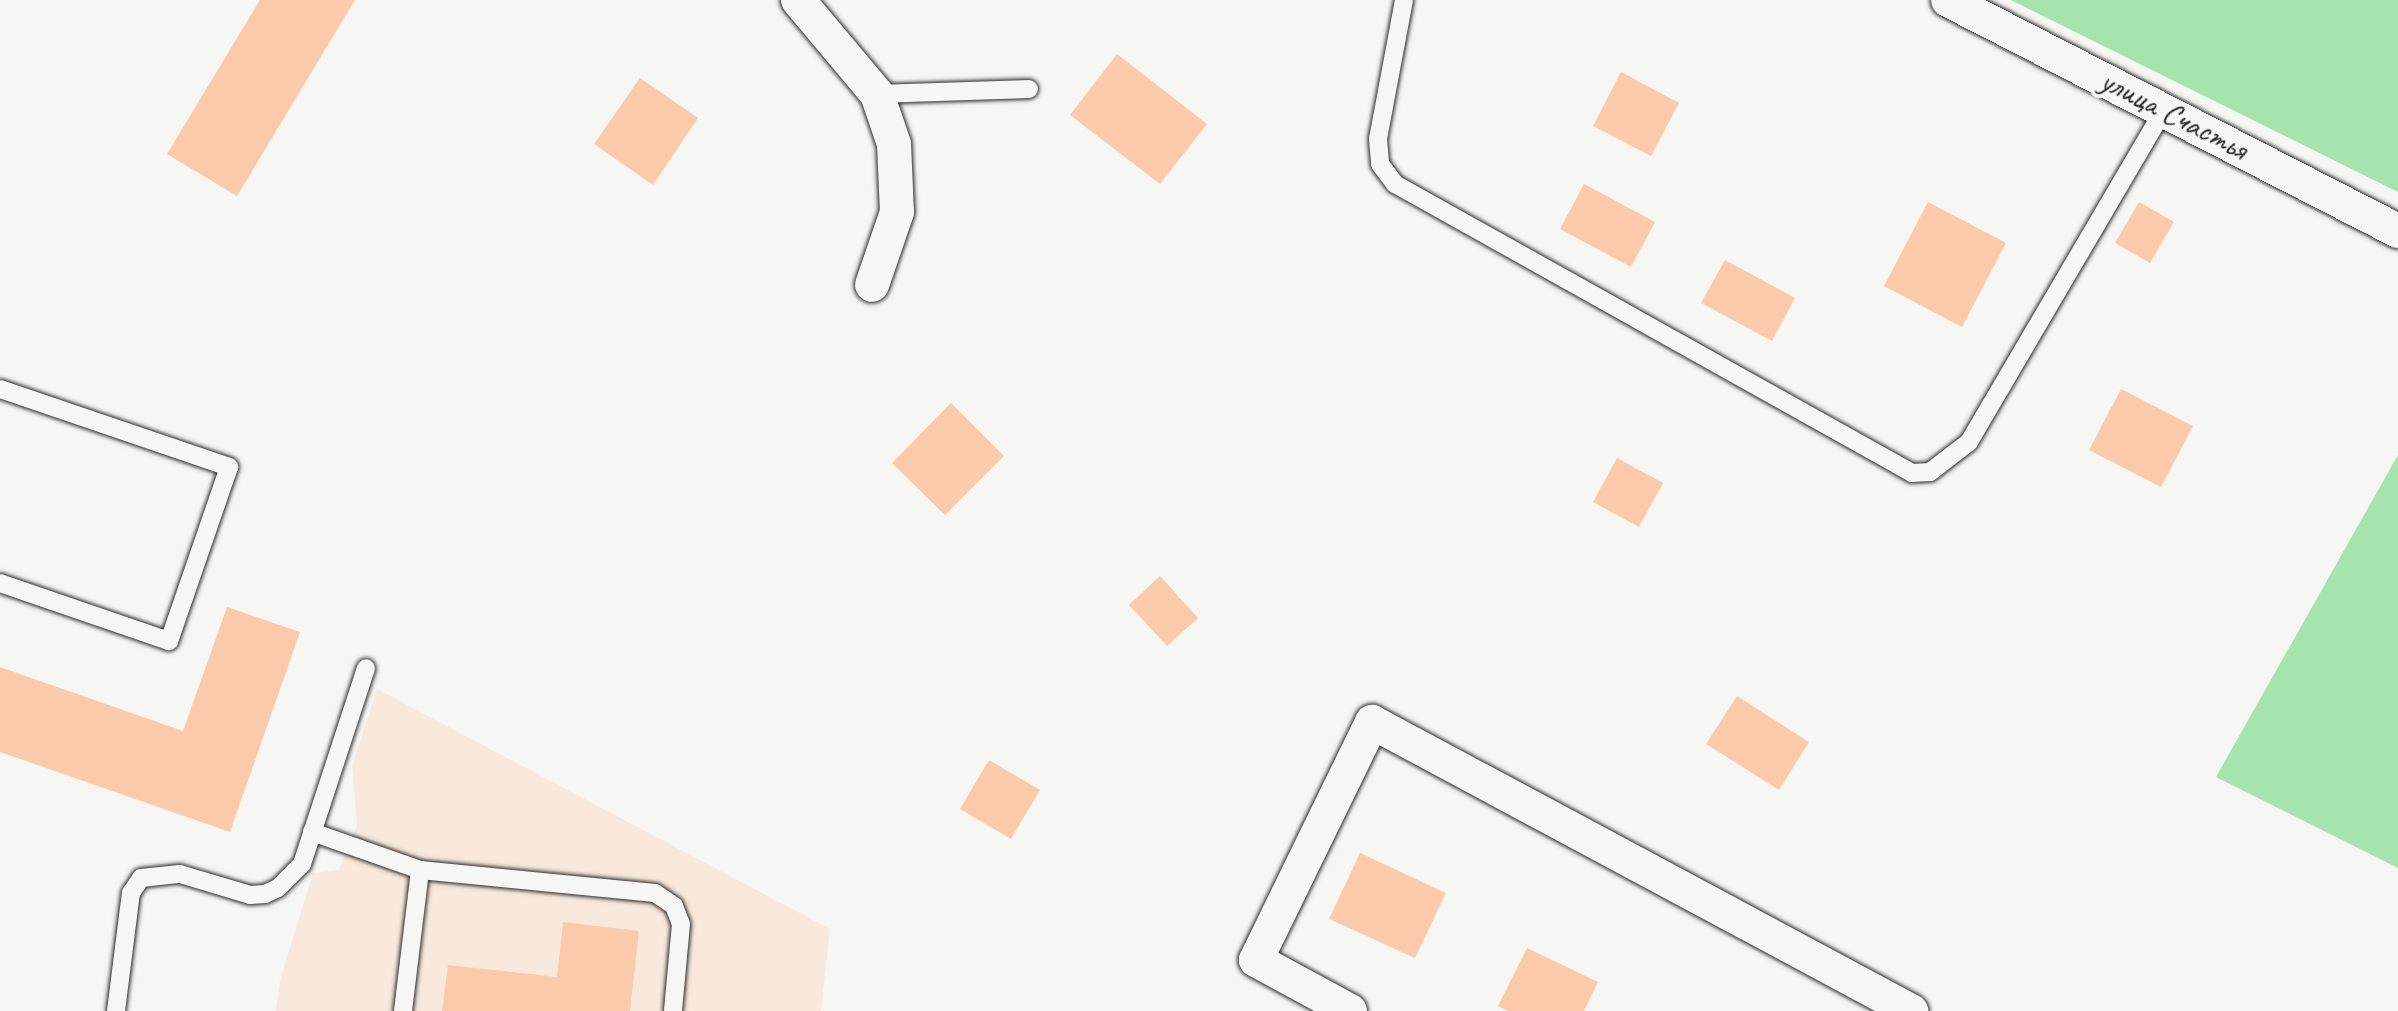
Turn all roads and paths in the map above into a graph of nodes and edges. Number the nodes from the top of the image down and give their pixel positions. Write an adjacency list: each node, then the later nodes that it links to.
1 (1404, 0): 6 (lane)
2 (1948, 0): 6 (street, улица Счастья)
3 (810, 5): 5 (street)
4 (1029, 89): 5 (lane)
5 (877, 94): 8 (street)
6 (2164, 109): 7 (street, улица Счастья)
7 (2398, 231)
8 (872, 285)
9 (0, 389): 10 (lane)
10 (0, 583)
11 (366, 668): 12 (lane)
12 (312, 832): 13 (lane); 14 (lane)
13 (420, 870): 15 (lane); 16 (lane)
14 (116, 1011)
15 (403, 1011)
16 (673, 1011)
17 (1350, 1011): 18 (street)
18 (1911, 1011)

